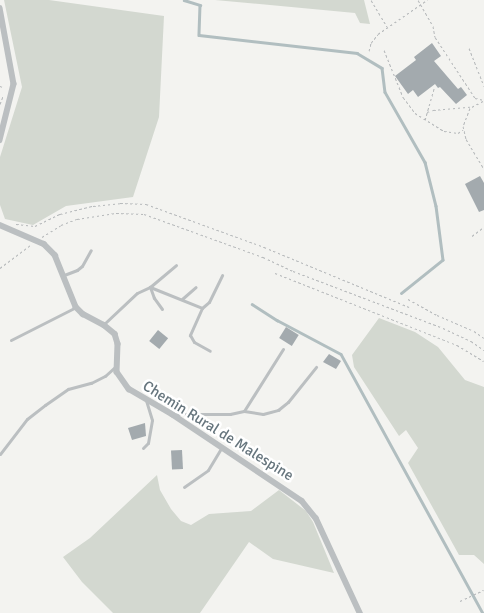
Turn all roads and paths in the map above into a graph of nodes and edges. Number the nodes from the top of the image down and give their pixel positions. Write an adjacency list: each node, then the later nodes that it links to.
1 (372, 0): 6 (path)
2 (418, 0): 4 (path)
3 (427, 0): 4 (path)
4 (421, 5): 6 (path); 13 (path)
5 (0, 8): 19 (street)
6 (388, 27): 9 (path)
7 (469, 48): 11 (path)
8 (384, 50): 17 (path)
9 (369, 51)
10 (0, 86): 14 (path)
11 (484, 86)
12 (434, 88): 16 (path)
13 (484, 100): 15 (path)
14 (0, 104)
15 (471, 107): 16 (path); 18 (path)
16 (427, 112): 17 (path)
17 (425, 121): 18 (path)
18 (463, 130): 20 (path)
19 (0, 140)
20 (484, 169)
21 (2, 226): 24 (street); 36 (path)
22 (484, 227): 23 (path)
23 (472, 236)
24 (36, 241): 27 (path); 29 (street); 43 (path)
25 (91, 250): 29 (lane)
26 (176, 265): 31 (lane)
27 (0, 268)
28 (275, 274): 45 (path)
29 (64, 275): 35 (street)
30 (222, 275): 37 (lane)
31 (150, 287): 33 (lane); 38 (lane); 39 (lane)
32 (196, 287): 33 (lane)
33 (182, 299): 37 (lane)
34 (408, 299): 40 (path)
35 (76, 307): 39 (street); 41 (lane)
36 (410, 307)
37 (202, 308): 44 (lane)
38 (162, 309)
39 (104, 325): 46 (street)
40 (484, 338)
41 (11, 340)
42 (283, 349): 49 (lane)
43 (484, 350)
44 (210, 351)
45 (484, 361)
46 (116, 366): 48 (street, Chemin Rural de Malespine); 53 (lane)
47 (316, 367): 49 (lane)
48 (146, 400): 50 (street, Chemin Rural de Malespine); 52 (lane)
49 (244, 411): 50 (lane)
50 (172, 414): 51 (street, Chemin Rural de Malespine)
51 (222, 447): 54 (lane); 57 (street, Chemin Rural de Malespine)
52 (143, 448)
53 (0, 454)
54 (184, 488)
55 (484, 590): 56 (path)
56 (460, 601)
57 (360, 613)

